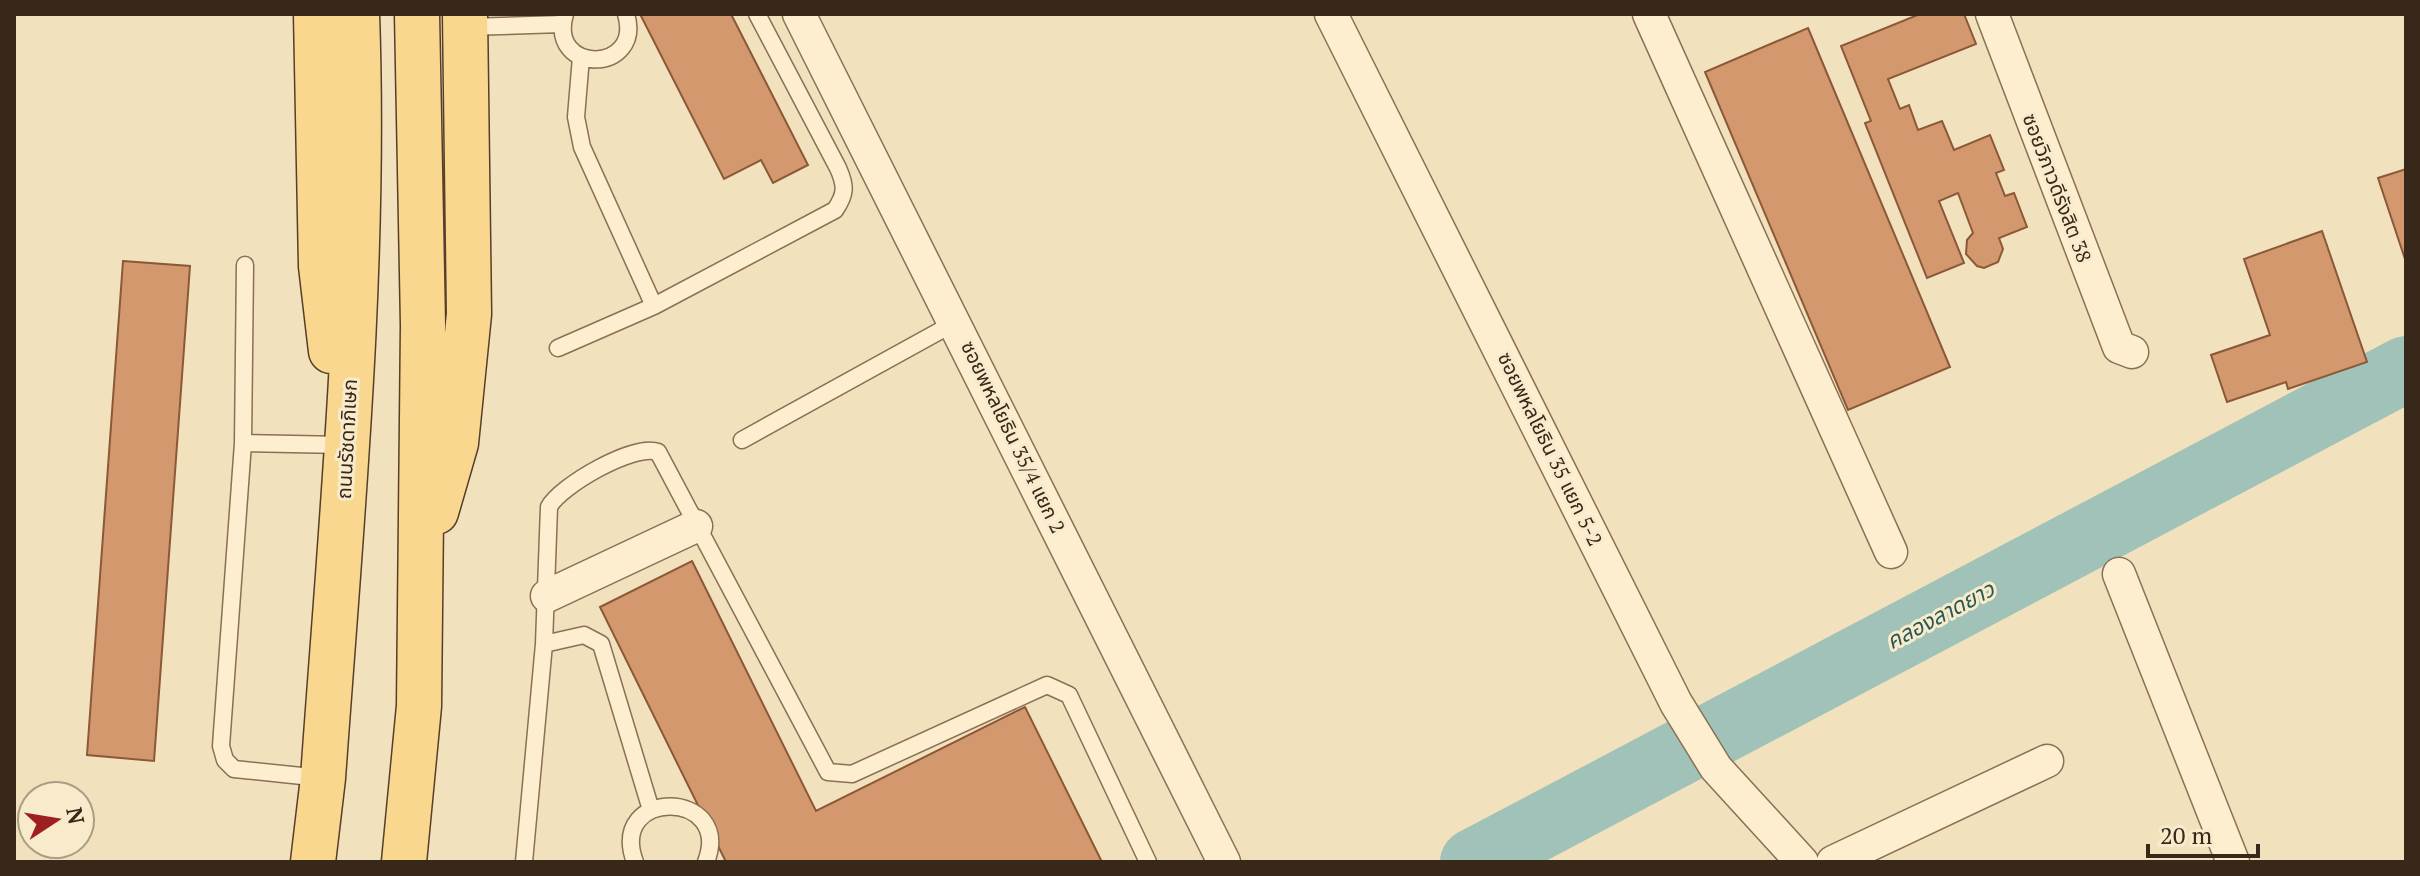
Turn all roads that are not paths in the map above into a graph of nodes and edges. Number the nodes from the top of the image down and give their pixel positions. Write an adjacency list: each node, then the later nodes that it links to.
1 (316, 14): 20 (main road)
2 (357, 14): 20 (main road, ถนนรัชดาภิเษก)
3 (417, 14): 23 (main road)
4 (626, 14): 12 (lane)
5 (757, 14): 14 (lane)
6 (799, 14): 15 (street, ซอยพหลโยธิน 35/4 แยก 2)
7 (1331, 14): 37 (street, ซอยพหลโยธิน 35 แยก 5-2)
8 (1649, 14): 22 (street)
9 (1992, 14): 17 (street, ซอยวิภาวดีรังสิต 38)
10 (563, 19): 11 (lane); 12 (lane)
11 (465, 20): 23 (main road)
12 (581, 57): 14 (lane)
13 (245, 265): 19 (lane)
14 (654, 306): 16 (lane)
15 (956, 322): 18 (lane); 36 (street, ซอยพหลโยธิน 35/4 แยก 2)
16 (558, 348)
17 (2132, 352)
18 (742, 440)
19 (243, 443): 20 (lane); 28 (lane)
20 (344, 457): 28 (main road, ถนนรัชดาภิเษก)
21 (696, 526): 25 (street); 25 (lane); 35 (lane)
22 (1891, 552)
23 (420, 564): 31 (main road)
24 (2119, 574): 39 (street)
25 (547, 596): 26 (lane)
26 (544, 644): 29 (lane); 32 (lane)
27 (2047, 761): 38 (street)
28 (323, 778): 30 (main road, ถนนรัชดาภิเษก)
29 (651, 810): 33 (lane); 34 (lane)
30 (313, 862)
31 (404, 862)
32 (524, 862)
33 (635, 862)
34 (706, 862)
35 (1148, 862)
36 (1224, 862)
37 (1802, 862)
38 (1833, 862)
39 (2233, 862)

